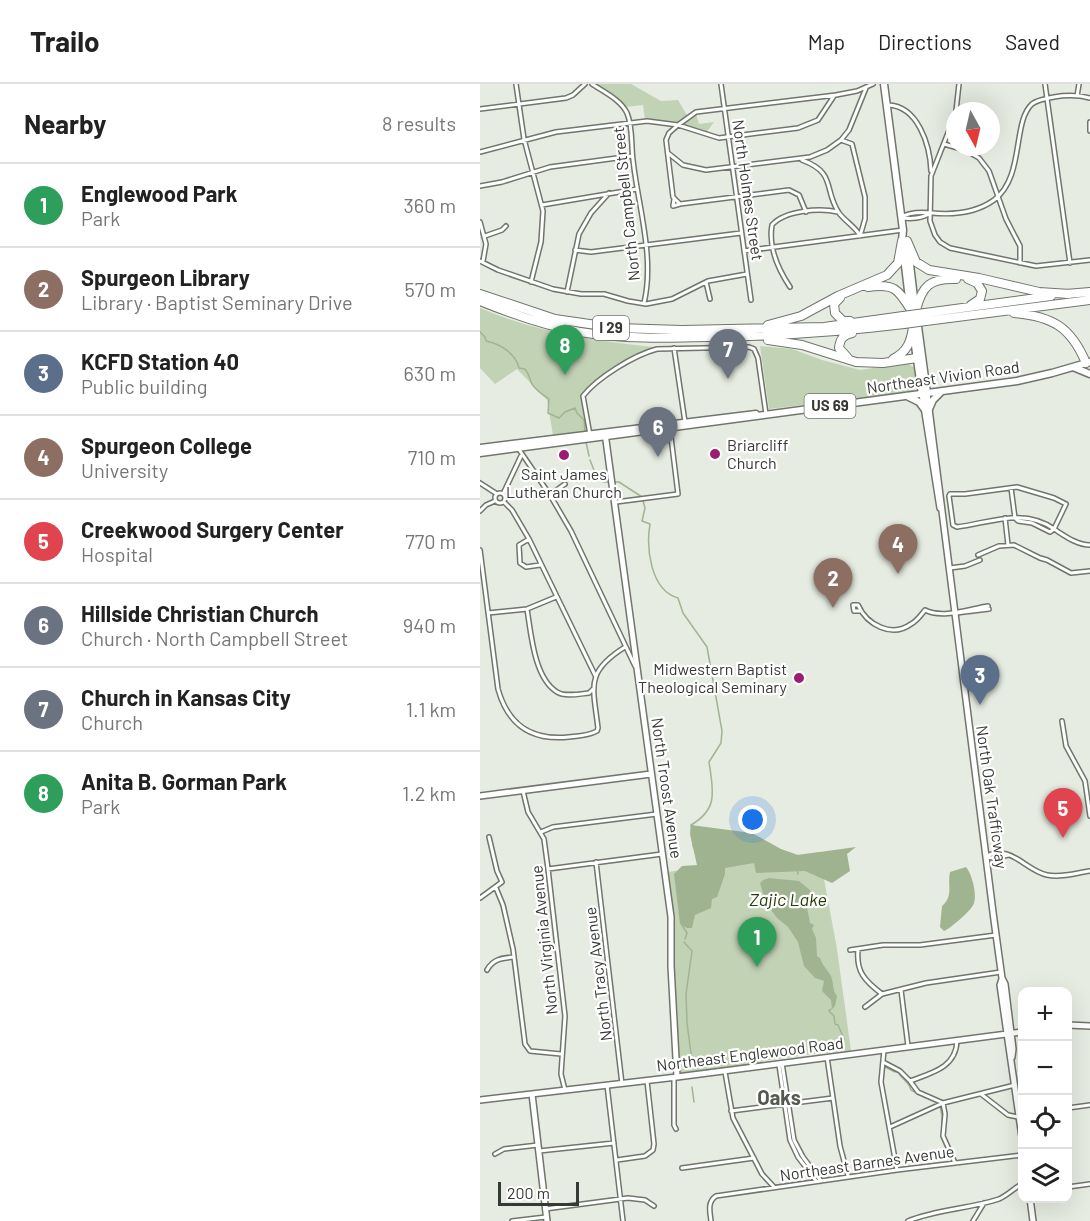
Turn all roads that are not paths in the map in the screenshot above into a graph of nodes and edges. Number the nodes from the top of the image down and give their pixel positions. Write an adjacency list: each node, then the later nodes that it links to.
1 (516, 84): 20 (street)
2 (585, 84): 20 (street)
3 (592, 84): 25 (street, North Campbell Street)
4 (721, 84): 22 (street, North Holmes Street)
5 (873, 84): 10 (street)
6 (884, 84): 21 (main road, North Oak Trafficway)
7 (959, 84): 19 (street)
8 (1045, 84): 16 (street)
9 (1079, 84): 14 (street)
10 (866, 88): 11 (street); 15 (street)
11 (857, 91): 12 (street); 15 (street)
12 (836, 95): 13 (street); 18 (street)
13 (826, 96): 18 (street); 22 (street)
14 (1077, 96): 16 (street); 17 (street)
15 (862, 97): 27 (street)
16 (1047, 98): 50 (street); 77 (street)
17 (1090, 98)
18 (829, 101): 29 (street)
19 (957, 102)
20 (519, 104): 23 (street); 30 (street)
21 (886, 105): 42 (street); 61 (main road, North Oak Trafficway)
22 (724, 108): 26 (street); 29 (street, North Holmes Street)
23 (480, 109)
24 (1090, 122): 28 (street)
25 (630, 123): 26 (street); 30 (street); 38 (street, North Campbell Street)
26 (678, 125): 29 (street); 36 (street)
27 (849, 130): 32 (street); 33 (street)
28 (1090, 131)
29 (728, 137): 43 (street, North Holmes Street)
30 (524, 139): 35 (street); 45 (street)
31 (946, 139): 34 (street)
32 (841, 140): 33 (street); 37 (street)
33 (852, 144): 64 (street)
34 (944, 144): 42 (street); 50 (street)
35 (480, 153)
36 (667, 153): 40 (street); 41 (street)
37 (820, 153): 39 (street); 44 (street)
38 (632, 156): 45 (street); 47 (street, North Campbell Street)
39 (797, 159): 43 (street); 44 (street)
40 (677, 160): 41 (street); 43 (street)
41 (668, 164): 51 (street)
42 (933, 164): 59 (street)
43 (733, 167): 51 (street, North Holmes Street)
44 (817, 167): 54 (street)
45 (532, 172): 46 (street); 53 (street)
46 (480, 186)
47 (637, 189): 48 (street); 70 (street, North Campbell Street)
48 (609, 194): 49 (street); 55 (street)
49 (593, 195): 53 (street); 55 (street)
50 (998, 196): 59 (street); 76 (street)
51 (737, 197): 52 (street); 66 (street, North Holmes Street)
52 (802, 202): 57 (street); 60 (street)
53 (542, 204): 79 (street)
54 (835, 204): 56 (street); 58 (street)
55 (597, 205): 72 (street)
56 (829, 210): 57 (street); 58 (street)
57 (806, 212): 60 (street)
58 (838, 212): 64 (street)
59 (930, 213): 61 (street); 76 (street)
60 (797, 214): 71 (street)
61 (901, 217): 65 (main road, North Oak Trafficway)
62 (480, 222): 67 (street)
63 (506, 226): 67 (street)
64 (859, 229): 68 (street)
65 (903, 230): 68 (street); 69 (main road, North Oak Trafficway)
66 (741, 234): 70 (street); 73 (street, North Holmes Street)
67 (484, 236): 75 (street)
68 (860, 236): 71 (street)
69 (904, 241): 85 (highway); 92 (main road, North Oak Trafficway); 99 (highway)
70 (645, 246): 72 (street); 90 (street, North Campbell Street)
71 (773, 247): 73 (street); 81 (street)
72 (574, 250): 82 (street)
73 (744, 251): 78 (street, North Holmes Street)
74 (1090, 260): 77 (street)
75 (481, 261): 79 (street)
76 (1020, 263): 77 (street)
77 (1070, 263)
78 (747, 274): 80 (street); 87 (street, North Holmes Street)
79 (531, 282): 82 (street)
80 (706, 282): 86 (street); 90 (street)
81 (790, 287)
82 (567, 292): 90 (street)
83 (1090, 292): 85 (highway, I 29)
84 (480, 294): 99 (highway, I 29)
85 (1070, 294): 91 (highway, I 29)
86 (710, 299)
87 (751, 300)
88 (1090, 300): 93 (highway, I 29)
89 (480, 301): 100 (highway, I 29)
90 (644, 304)
91 (963, 308): 92 (highway); 94 (highway, I 29)
92 (913, 310): 96 (highway); 97 (main road, North Oak Trafficway); 107 (main road, North Oak Trafficway)
93 (997, 311): 94 (highway, I 29); 104 (highway)
94 (925, 317): 95 (highway, I 29, bridge)
95 (903, 320): 96 (highway, I 29); 98 (highway, I 29)
96 (873, 321): 99 (highway, I 29)
97 (913, 327): 98 (highway); 101 (main road, North Oak Trafficway)
98 (867, 328): 100 (highway, I 29)
99 (747, 329)
100 (739, 337): 103 (highway)
101 (914, 338): 103 (main road, North Oak Trafficway); 109 (main road)
102 (675, 348): 112 (street); 113 (street); 116 (street)
103 (917, 358): 107 (main road, North Oak Trafficway)
104 (1088, 362): 105 (main road, Northeast Vivion Road / US 69); 106 (main road)
105 (1072, 367): 106 (main road); 108 (main road, Northeast Vivion Road / US 69)
106 (1090, 374)
107 (923, 378): 108 (main road); 109 (main road, North Oak Trafficway); 110 (main road)
108 (942, 391): 109 (main road, Northeast Vivion Road / US 69); 111 (main road)
109 (925, 393): 110 (main road, Northeast Vivion Road / US 69); 111 (main road, North Oak Trafficway)
110 (906, 396): 111 (main road); 112 (main road, Northeast Vivion Road / US 69)
111 (927, 409): 131 (main road, North Oak Trafficway)
112 (766, 414): 113 (main road, Northeast Vivion Road / US 69); 114 (main road, Northeast Vivion Road / US 69)
113 (685, 422): 114 (main road, Northeast Vivion Road / US 69)
114 (669, 426): 115 (main road, Northeast Vivion Road / US 69); 128 (street)
115 (605, 434): 116 (main road, Northeast Vivion Road / US 69); 128 (main road, North Troost Avenue)
116 (590, 436): 117 (main road, Northeast Vivion Road / US 69)
117 (517, 446): 118 (main road, Northeast Vivion Road / US 69); 119 (street)
118 (480, 450)
119 (521, 456): 124 (street); 125 (street)
120 (480, 483): 123 (street)
121 (565, 484): 125 (street)
122 (1011, 488): 129 (street); 133 (street); 134 (street)
123 (496, 494): 124 (street); 126 (street)
124 (502, 494): 127 (street)
125 (550, 495): 150 (street)
126 (495, 501): 127 (street); 130 (street)
127 (504, 502): 135 (street)
128 (616, 502): 151 (main road, North Troost Avenue)
129 (950, 511): 131 (street); 132 (street)
130 (480, 512)
131 (942, 513): 142 (main road, North Oak Trafficway)
132 (1005, 518): 133 (street); 136 (street)
133 (1015, 518): 134 (street)
134 (1054, 529): 137 (street)
135 (529, 539): 141 (street); 141 (street)
136 (1008, 545): 139 (street); 143 (street)
137 (1090, 545)
138 (480, 550): 149 (street)
139 (978, 555)
140 (980, 560): 142 (street)
141 (541, 565): 144 (street)
142 (948, 568): 148 (main road, North Oak Trafficway)
143 (1090, 571)
144 (556, 597): 146 (street); 152 (street)
145 (988, 608): 148 (street)
146 (527, 609): 149 (street); 153 (street)
147 (861, 611): 148 (street)
148 (954, 612): 163 (main road, North Oak Trafficway)
149 (488, 613): 153 (street)
150 (625, 647): 151 (street); 152 (street)
151 (638, 670): 155 (main road, North Troost Avenue)
152 (595, 675): 153 (street)
153 (594, 687)
154 (1062, 721): 159 (street)
155 (651, 774): 156 (main road); 158 (main road, North Troost Avenue)
156 (523, 791): 157 (main road); 160 (street, North Virginia Avenue)
157 (480, 796)
158 (657, 814): 160 (street); 162 (main road, North Troost Avenue)
159 (1090, 816)
160 (540, 832): 165 (street, North Virginia Avenue)
161 (489, 837): 167 (street)
162 (662, 854): 164 (street); 190 (main road, North Troost Avenue)
163 (986, 856): 166 (street); 169 (main road, North Oak Trafficway)
164 (596, 862): 165 (street); 193 (street, North Tracy Avenue)
165 (548, 868): 185 (street, North Virginia Avenue)
166 (1090, 872)
167 (496, 888): 168 (street); 172 (street)
168 (480, 898)
169 (996, 935): 171 (street); 174 (main road, North Oak Trafficway)
170 (850, 950): 171 (street)
171 (858, 950): 176 (street)
172 (514, 957): 173 (street); 185 (street)
173 (487, 970)
174 (1002, 975): 175 (street); 181 (main road, North Oak Trafficway)
175 (901, 990): 176 (street); 183 (street)
176 (882, 994): 177 (street)
177 (865, 1007)
178 (1072, 1025): 179 (main road)
179 (1090, 1026)
180 (1018, 1033): 181 (main road, Northeast Englewood Road)
181 (1009, 1035): 182 (main road, Northeast Englewood Road); 195 (main road, North Oak Trafficway)
182 (956, 1040): 183 (main road, Northeast Englewood Road); 192 (street)
183 (908, 1046): 184 (main road, Northeast Englewood Road)
184 (884, 1050): 186 (main road, Northeast Englewood Road); 187 (street)
185 (561, 1054): 196 (street, North Virginia Avenue)
186 (827, 1057): 188 (main road, Northeast Englewood Road); 200 (street)
187 (883, 1062): 192 (street); 208 (street)
188 (780, 1063): 189 (main road, Northeast Englewood Road); 203 (street)
189 (724, 1070): 190 (main road, Northeast Englewood Road); 206 (street)
190 (675, 1077): 191 (main road, Northeast Englewood Road); 209 (street)
191 (647, 1081): 193 (main road, Northeast Englewood Road); 215 (street)
192 (910, 1081): 202 (street)
193 (622, 1084): 194 (main road, Northeast Englewood Road)
194 (607, 1085): 196 (main road, Northeast Englewood Road); 210 (street)
195 (1016, 1085): 198 (street); 199 (main road, North Oak Trafficway)
196 (565, 1090): 197 (main road, Northeast Englewood Road)
197 (532, 1094): 201 (main road, Northeast Englewood Road); 211 (main road)
198 (980, 1094): 202 (street); 207 (street)
199 (1018, 1097)
200 (833, 1098): 203 (street); 219 (street)
201 (480, 1100)
202 (943, 1102): 208 (street); 216 (street)
203 (788, 1104): 206 (street); 220 (street)
204 (1090, 1105): 205 (street)
205 (1072, 1107)
206 (731, 1111): 214 (street)
207 (1018, 1115)
208 (890, 1127): 218 (street)
209 (676, 1129)
210 (614, 1143): 211 (street); 215 (street)
211 (538, 1148): 212 (street); 229 (main road)
212 (495, 1154)
213 (1018, 1156): 216 (street, Northeast Barnes Avenue)
214 (754, 1158): 217 (street); 223 (street)
215 (616, 1160): 225 (street)
216 (955, 1163): 218 (street, Northeast Barnes Avenue)
217 (682, 1168)
218 (897, 1170): 219 (street, Northeast Barnes Avenue)
219 (848, 1177): 220 (street, Northeast Barnes Avenue)
220 (819, 1181): 223 (street, Northeast Barnes Avenue)
221 (1090, 1184): 222 (street)
222 (1072, 1186)
223 (774, 1187): 233 (street, Northeast Barnes Avenue)
224 (1018, 1187): 226 (street)
225 (621, 1199): 228 (street); 229 (street); 232 (street)
226 (984, 1203): 234 (street); 235 (street)
227 (1031, 1203): 236 (main road)
228 (654, 1206)
229 (545, 1209): 230 (main road)
230 (546, 1219): 231 (street)
231 (512, 1221)
232 (623, 1221)
233 (711, 1221)
234 (908, 1221)
235 (973, 1221)
236 (1033, 1221)

